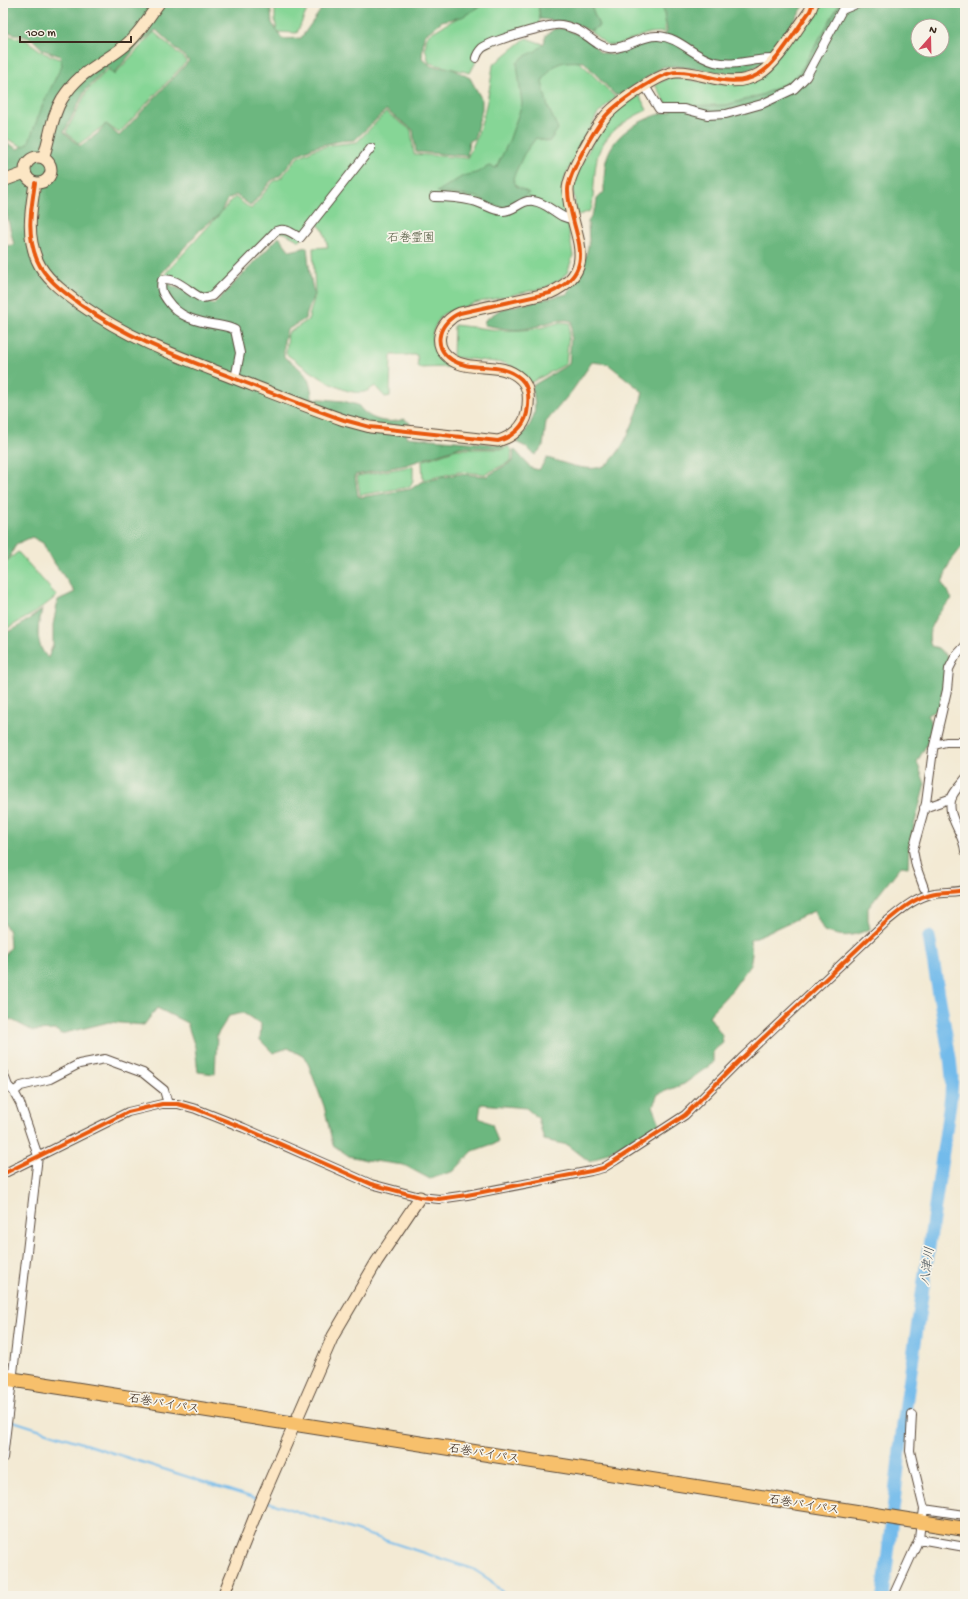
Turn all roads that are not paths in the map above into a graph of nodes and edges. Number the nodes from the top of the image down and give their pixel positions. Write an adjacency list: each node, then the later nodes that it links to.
1 (159, 3): 8 (street)
2 (813, 3): 5 (street)
3 (859, 3): 6 (street)
4 (476, 58): 5 (street)
5 (775, 60): 6 (street)
6 (645, 86): 13 (street)
7 (371, 148): 14 (street)
8 (43, 158): 9 (street); 11 (street)
9 (25, 173): 10 (street); 11 (street)
10 (3, 181)
11 (35, 183): 14 (street)
12 (434, 197): 13 (street)
13 (574, 219): 14 (street)
14 (235, 378)
15 (965, 646): 17 (street)
16 (965, 742): 17 (street)
17 (934, 745): 20 (street)
18 (965, 779): 19 (street)
19 (952, 798): 20 (street); 21 (street)
20 (924, 808): 22 (street)
21 (965, 851)
22 (924, 888)
23 (965, 889): 29 (street)
24 (3, 1073): 25 (street)
25 (14, 1092): 26 (street); 27 (street)
26 (168, 1104): 27 (street); 29 (street)
27 (38, 1156): 28 (street); 30 (street)
28 (3, 1174)
29 (420, 1197): 33 (street)
30 (8, 1376): 33 (highway, 石巻バイパス)
31 (12, 1389): 34 (street)
32 (912, 1415): 35 (street)
33 (296, 1423): 36 (highway, 石巻バイパス); 40 (street)
34 (3, 1458)
35 (965, 1516)
36 (965, 1529)
37 (920, 1530): 38 (street)
38 (919, 1539): 39 (street); 41 (street)
39 (965, 1547)
40 (223, 1596)
41 (893, 1596)

